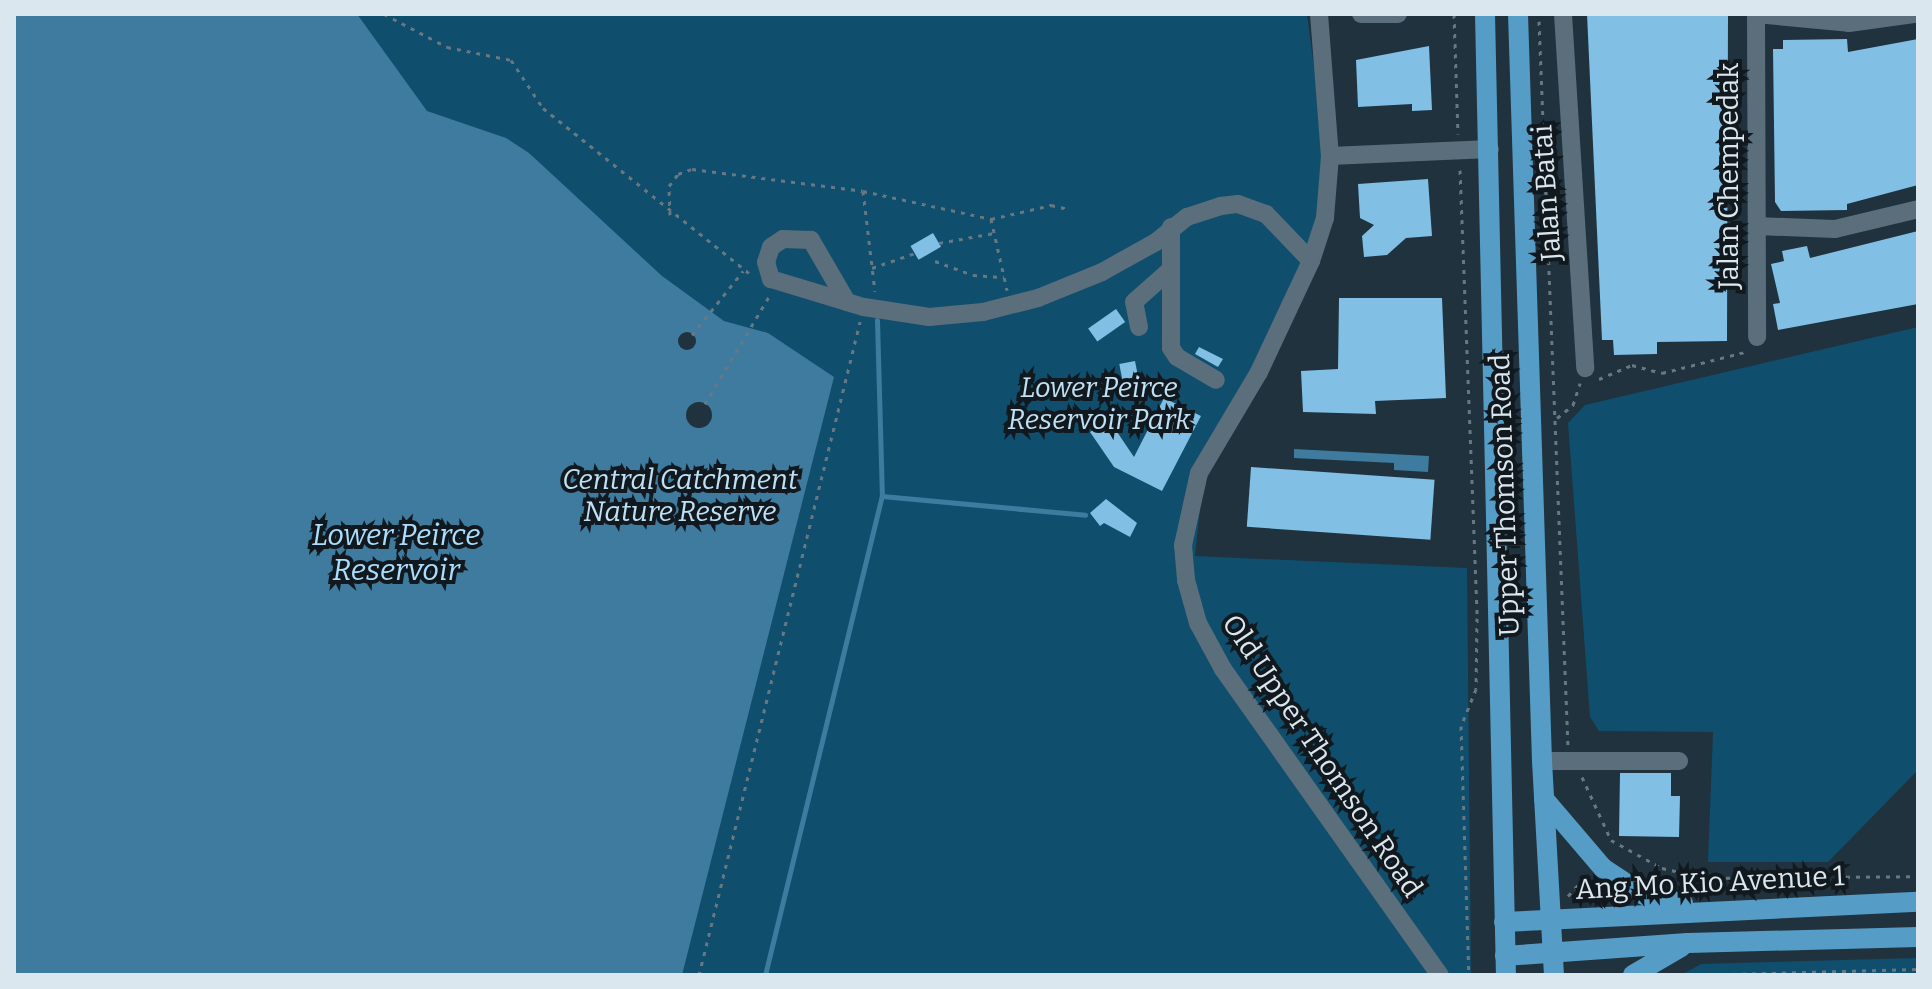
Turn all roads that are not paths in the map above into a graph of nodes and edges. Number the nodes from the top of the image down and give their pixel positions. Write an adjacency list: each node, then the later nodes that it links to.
1 (1319, 14): 10 (street, Old Upper Thomson Road)
2 (1361, 14): 3 (street)
3 (1398, 14)
4 (1485, 14): 9 (main road, Upper Thomson Road)
5 (1518, 14): 21 (main road, Upper Thomson Road)
6 (1563, 14): 19 (street, Jalan Batai)
7 (1756, 14): 8 (street); 12 (street, Jalan Chempedak)
8 (1915, 14)
9 (1490, 149): 10 (street); 27 (main road, Upper Thomson Road)
10 (1330, 156): 14 (street, Old Upper Thomson Road)
11 (1918, 209): 12 (street)
12 (1757, 226): 18 (street, Jalan Chempedak)
13 (1171, 227): 14 (street); 15 (street); 16 (street)
14 (1311, 261): 32 (street, Old Upper Thomson Road)
15 (1170, 270): 17 (street); 20 (street)
16 (863, 306): 16 (street)
17 (1139, 327)
18 (1757, 337)
19 (1585, 368)
20 (1216, 380)
21 (1542, 761): 22 (street); 23 (main road, Upper Thomson Road)
22 (1679, 761)
23 (1544, 799): 25 (main road); 26 (main road, Upper Thomson Road)
24 (1918, 902): 25 (main road, Ang Mo Kio Avenue 1)
25 (1710, 909): 26 (main road, Ang Mo Kio Avenue 1)
26 (1551, 919): 27 (main road, Ang Mo Kio Avenue 1); 30 (main road, Upper Thomson Road)
27 (1504, 922): 31 (main road, Upper Thomson Road)
28 (1918, 937): 29 (main road, Ang Mo Kio Avenue 1)
29 (1688, 943): 30 (main road, Ang Mo Kio Avenue 1); 34 (main road)
30 (1552, 953): 31 (main road, Ang Mo Kio Avenue 1); 33 (main road, Upper Thomson Road)
31 (1506, 966)
32 (1440, 975)
33 (1554, 975)
34 (1633, 975)

